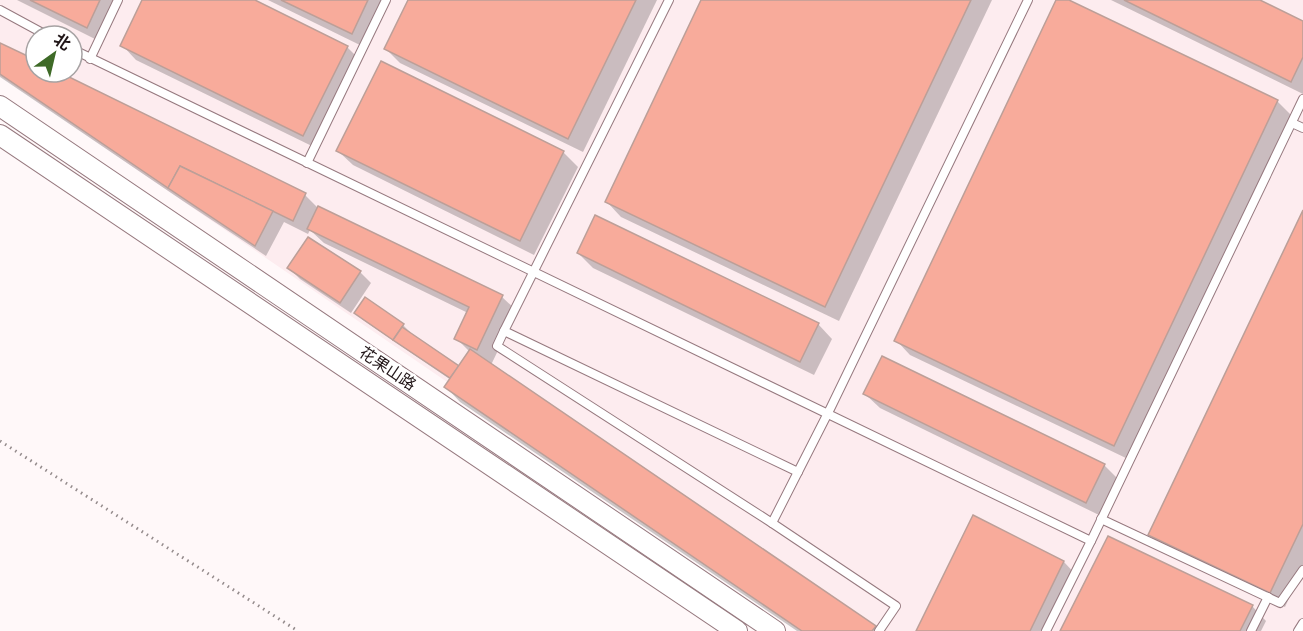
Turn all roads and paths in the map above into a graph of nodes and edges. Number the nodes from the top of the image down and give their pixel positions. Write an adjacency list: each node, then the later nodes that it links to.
1 (118, 0): 8 (lane)
2 (386, 0): 14 (lane)
3 (669, 0): 15 (lane)
4 (1028, 0): 17 (lane)
5 (0, 10): 6 (lane)
6 (26, 24)
7 (84, 56): 8 (lane)
8 (90, 59): 14 (lane)
9 (1303, 99): 11 (lane)
10 (0, 106): 28 (street, 花果山路)
11 (1292, 123): 12 (lane); 20 (lane)
12 (1303, 128)
13 (0, 135): 27 (street, 花果山路)
14 (307, 163): 15 (lane)
15 (533, 272): 16 (lane); 17 (lane)
16 (504, 331): 19 (lane); 21 (lane)
17 (827, 414): 19 (lane); 22 (lane)
18 (0, 441): 26 (path)
19 (798, 472): 21 (lane)
20 (1101, 519): 22 (lane); 24 (lane)
21 (772, 523): 29 (lane)
22 (1091, 541): 30 (lane)
23 (1303, 570): 24 (lane)
24 (1268, 597): 31 (lane)
25 (1303, 623): 32 (lane)
26 (298, 631)
27 (737, 631)
28 (775, 631)
29 (879, 631)
30 (1046, 631)
31 (1251, 631)
32 (1298, 631)

